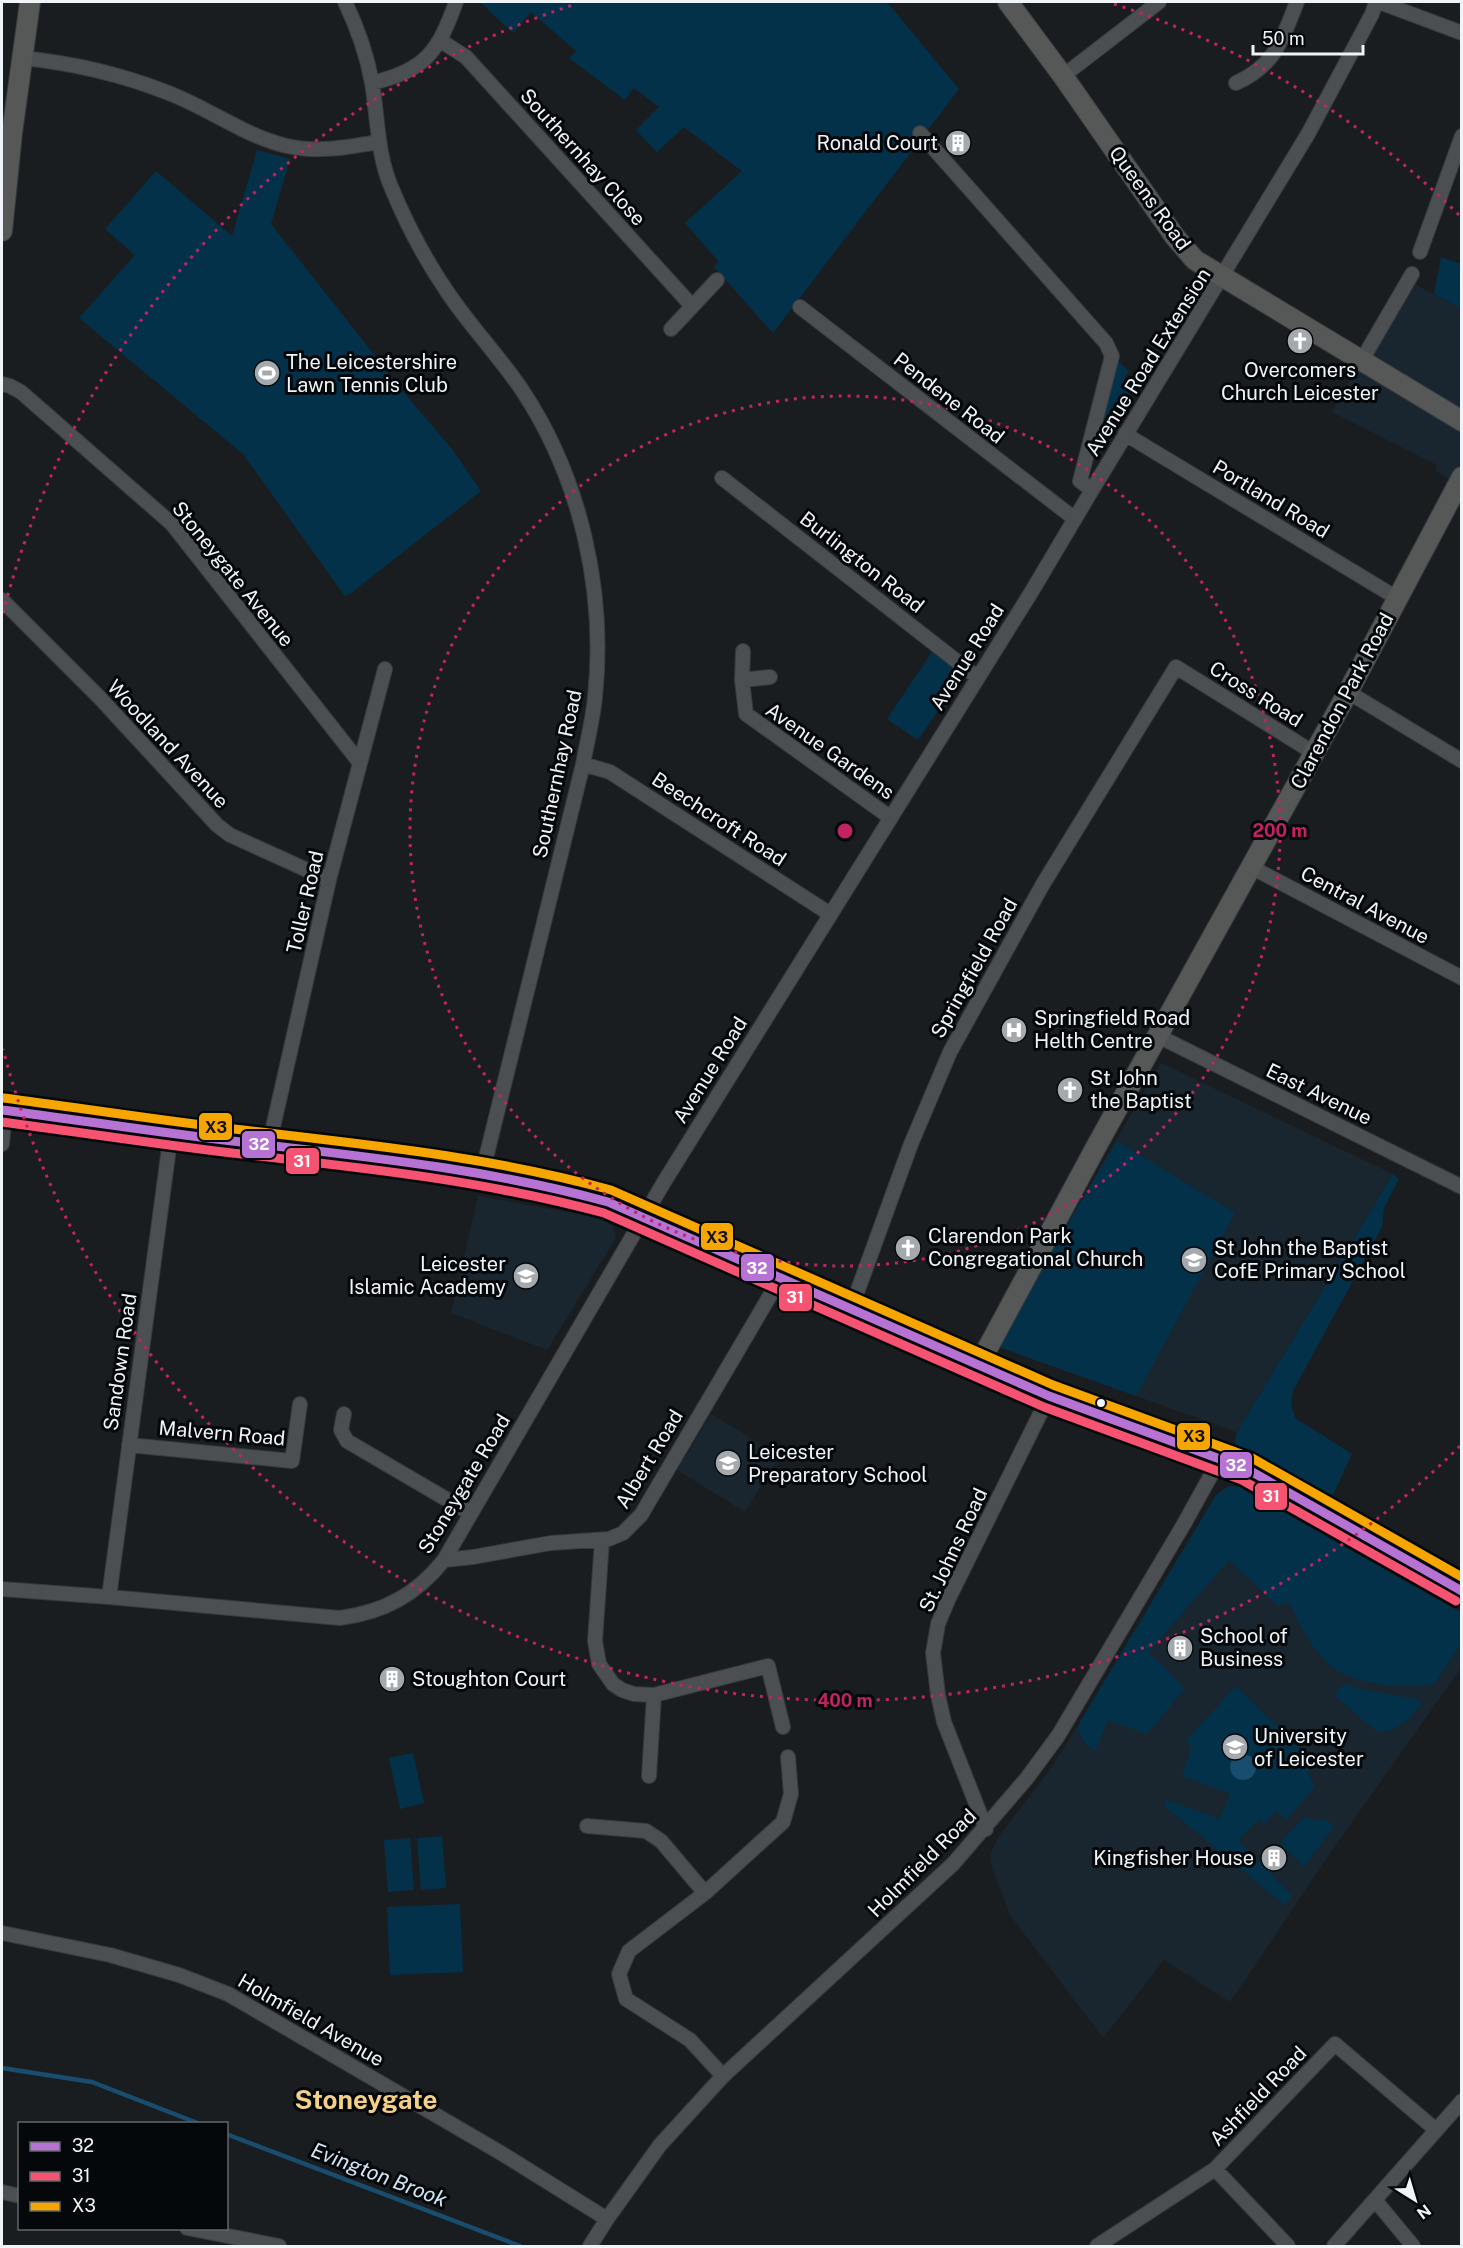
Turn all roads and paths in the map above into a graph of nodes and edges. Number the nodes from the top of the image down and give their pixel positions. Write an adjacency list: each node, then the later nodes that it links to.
1 (30, 2): 10 (street)
2 (345, 2): 12 (street, Southernhay Road)
3 (456, 2): 9 (street)
4 (1008, 2): 11 (street, Queens Road)
5 (1159, 2): 11 (street)
6 (1297, 2): 13 (street)
7 (1377, 2): 8 (street); 20 (street, Avenue Road Extension)
8 (1461, 33)
9 (441, 41): 12 (street); 22 (street, Southernhay Close)
10 (23, 58): 16 (street); 17 (street)
11 (1063, 76): 20 (street, Queens Road)
12 (372, 83): 16 (street, Southernhay Road)
13 (1236, 83)
14 (920, 133): 31 (street)
15 (1461, 136): 18 (street)
16 (379, 142): 45 (street, Southernhay Road)
17 (2, 231)
18 (1419, 252)
19 (1412, 274): 25 (street)
20 (1222, 278): 25 (street, Queens Road); 28 (street, Avenue Road Extension)
21 (717, 280): 22 (street)
22 (692, 306): 24 (street)
23 (800, 307): 32 (street, Pendene Road)
24 (671, 328)
25 (1362, 360): 27 (street, Queens Road)
26 (2, 384): 44 (street, Stoneygate Avenue)
27 (1461, 421)
28 (1125, 434): 31 (street, Avenue Road Extension); 33 (street, Portland Road)
29 (1461, 477): 33 (street, Clarendon Park Road)
30 (722, 478): 39 (street, Burlington Road)
31 (1092, 490): 32 (street, Avenue Road)
32 (1075, 519): 39 (street, Avenue Road)
33 (1397, 598): 41 (street, Clarendon Park Road)
34 (2, 600): 48 (street, Woodland Avenue)
35 (743, 651): 40 (street, Avenue Gardens)
36 (1176, 667): 42 (street, Cross Road); 60 (street, Springfield Road)
37 (386, 669): 44 (street, Toller Road)
38 (770, 677): 40 (street, Avenue Gardens)
39 (977, 677): 46 (street, Avenue Road)
40 (742, 680): 46 (street, Avenue Gardens)
41 (1348, 692): 42 (street, Clarendon Park Road); 43 (street)
42 (1314, 753): 47 (street, Clarendon Park Road)
43 (1461, 761)
44 (360, 763): 48 (street, Toller Road)
45 (583, 764): 49 (street, Beechcroft Road); 56 (street, Southernhay Road)
46 (891, 818): 49 (street, Avenue Road)
47 (1251, 867): 50 (street, Central Avenue); 51 (street, Clarendon Park Road)
48 (329, 880): 55 (street, Toller Road)
49 (830, 915): 58 (street, Avenue Road)
50 (1461, 978)
51 (1158, 1036): 57 (street, East Avenue); 61 (street, Clarendon Park Road)
52 (3, 1110): 53 (main road); 54 (street)
53 (171, 1133): 55 (main road); 65 (street, Sandown Road)
54 (2, 1144)
55 (269, 1145): 56 (main road)
56 (482, 1174): 58 (main road)
57 (1461, 1186)
58 (645, 1217): 59 (main road); 67 (street, Stoneygate Road)
59 (781, 1277): 60 (main road); 68 (street, Albert Road)
60 (851, 1310): 61 (main road)
61 (978, 1366): 62 (main road)
62 (1048, 1396): 66 (main road); 78 (street, St. Johns Road)
63 (300, 1404): 65 (street, Malvern Road)
64 (344, 1414): 67 (street)
65 (129, 1444): 72 (street, Sandown Road)
66 (1220, 1459): 71 (main road); 78 (street, Holmfield Road)
67 (470, 1513): 69 (street, Stoneygate Road)
68 (602, 1540): 69 (street, Albert Road); 73 (street)
69 (444, 1560): 72 (street, Stoneygate Road)
70 (2, 1589): 72 (street, Stoneygate Road)
71 (1461, 1590)
72 (110, 1597)
73 (654, 1695): 74 (street); 76 (street)
74 (783, 1727)
75 (788, 1756): 79 (street)
76 (649, 1776)
77 (586, 1826): 79 (street)
78 (986, 1829): 81 (street, Holmfield Road)
79 (705, 1893): 81 (street)
80 (2, 1933): 88 (street, Holmfield Avenue)
81 (723, 2076): 88 (street, Holmfield Road)
82 (1461, 2101): 83 (street)
83 (1436, 2130): 84 (street, Ashfield Road); 87 (street)
84 (1215, 2169): 92 (street, Ashfield Road); 93 (street)
85 (2, 2192): 86 (street)
86 (18, 2196)
87 (1375, 2200): 94 (street); 95 (street)
88 (607, 2219): 91 (street, Holmfield Road)
89 (192, 2230): 90 (street)
90 (279, 2247)
91 (590, 2247)
92 (1097, 2247)
93 (1288, 2247)
94 (1334, 2247)
95 (1413, 2247)

